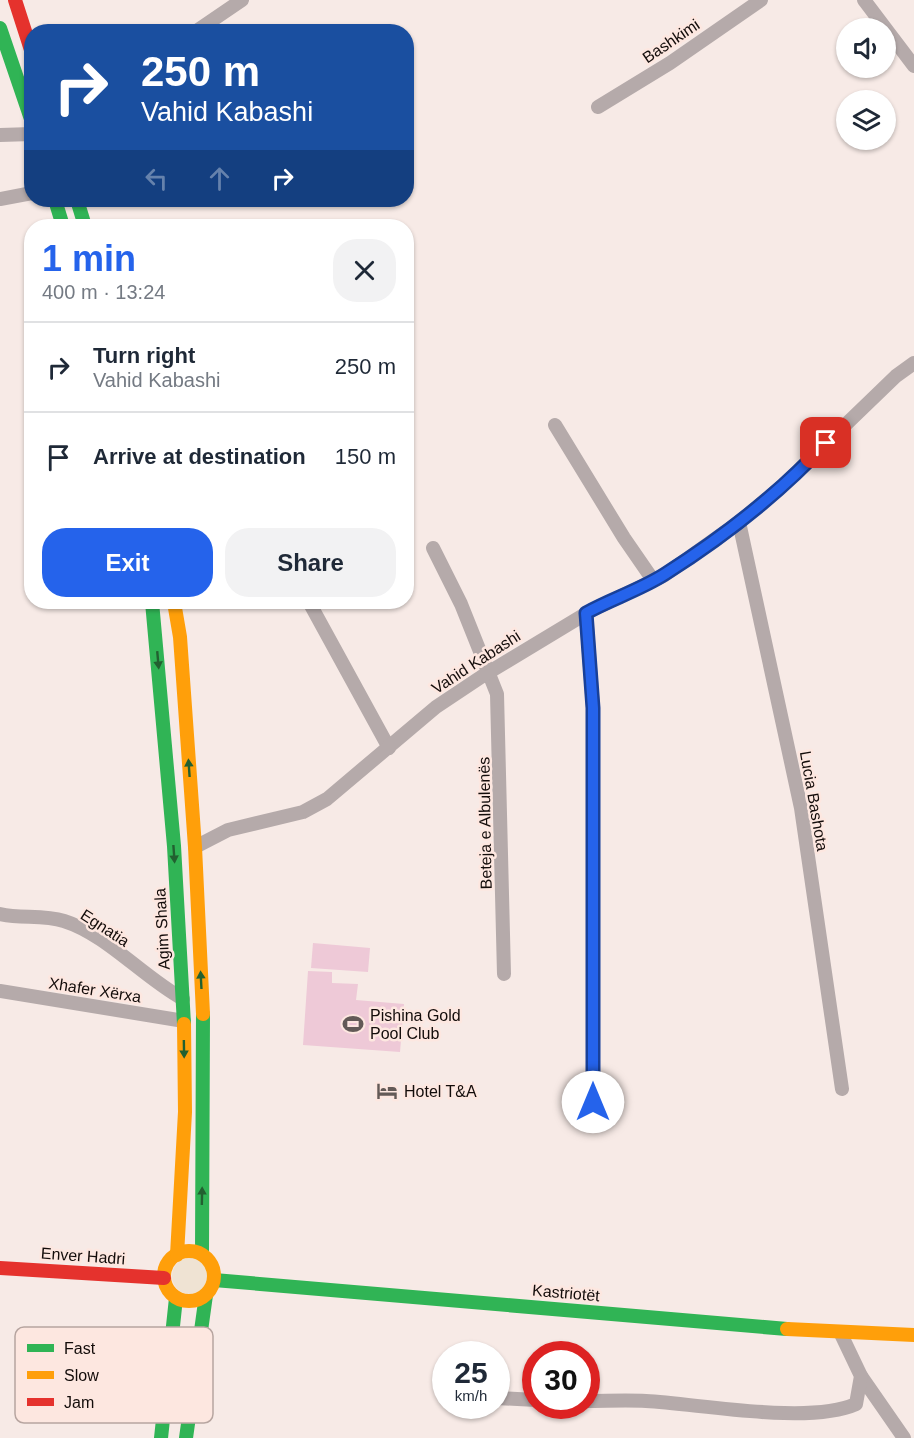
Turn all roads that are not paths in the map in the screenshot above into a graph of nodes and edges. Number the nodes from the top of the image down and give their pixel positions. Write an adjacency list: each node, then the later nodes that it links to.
1 (15, 0): 7 (main road)
2 (242, 0): 5 (street)
3 (761, 0): 10 (street, Bashkimi)
4 (864, 0): 8 (street)
5 (207, 24)
6 (0, 28): 9 (main road)
7 (24, 28)
8 (914, 66)
9 (24, 98)
10 (598, 107)
11 (0, 135): 12 (street)
12 (24, 135)
13 (24, 194): 14 (street)
14 (0, 199)
15 (914, 363): 17 (street, Vahid Kabashi)
16 (555, 425): 19 (street)
17 (739, 522): 19 (street, Vahid Kabashi); 32 (street, Lucia Bashota)
18 (433, 549): 24 (street, Beteja e Albulenës)
19 (653, 580): 23 (street, Vahid Kabashi)
20 (153, 609): 30 (main road, Agim Shala, one-way to 30)
21 (175, 609): 26 (main road, one-way to 21)
22 (313, 609): 25 (street)
23 (586, 613): 24 (street, Vahid Kabashi); 33 (street)
24 (489, 672): 25 (street, Vahid Kabashi); 28 (street, Beteja e Albulenës)
25 (389, 748): 26 (street, Vahid Kabashi)
26 (195, 847): 34 (main road, one-way to 26)
27 (0, 914): 30 (street, Egnatia)
28 (504, 974)
29 (0, 991): 31 (street, Xhafer Xërxa)
30 (183, 999): 31 (main road, Agim Shala)
31 (184, 1021): 35 (main road, Agim Shala, one-way to 35)
32 (842, 1089)
33 (593, 1102)
34 (202, 1254): 35 (main road); 38 (main road)
35 (177, 1255): 37 (main road, Agim Shala)
36 (0, 1268): 37 (main road, Enver Hadri)
37 (164, 1278): 40 (main road)
38 (214, 1280): 39 (main road); 43 (main road, Kastriotët)
39 (206, 1295): 40 (main road); 42 (main road)
40 (176, 1298): 41 (main road)
41 (173, 1327)
42 (202, 1327)
43 (840, 1332): 44 (main road, Kastriotët); 45 (street)
44 (914, 1335)
45 (861, 1376): 46 (street); 51 (street)
46 (600, 1401)
47 (163, 1423): 49 (main road)
48 (188, 1423): 50 (main road)
49 (161, 1438)
50 (186, 1438)
51 (904, 1438)

